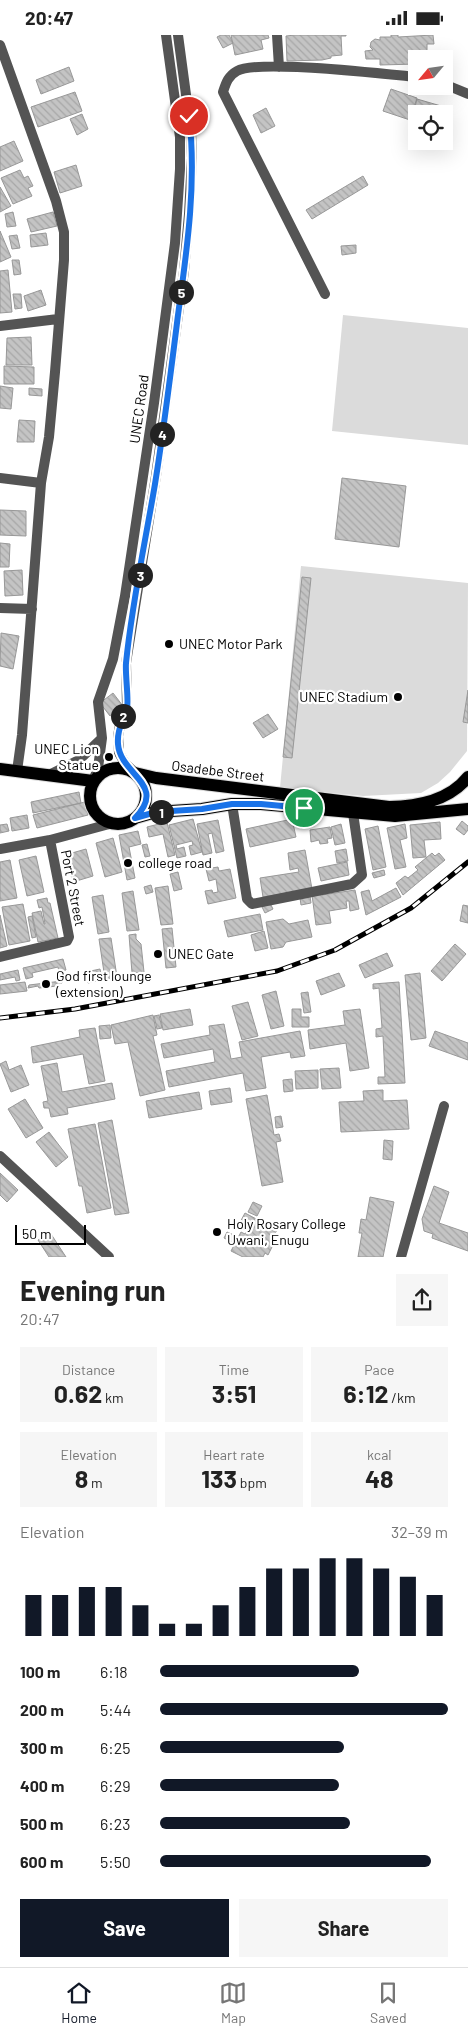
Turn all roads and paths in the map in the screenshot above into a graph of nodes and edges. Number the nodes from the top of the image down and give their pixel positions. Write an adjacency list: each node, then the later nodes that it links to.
1 (166, 35): 12 (street, UNEC Road)
2 (178, 35): 13 (street, UNEC Road)
3 (277, 35): 5 (street)
4 (0, 45): 10 (street)
5 (279, 67): 6 (street); 9 (street)
6 (408, 76)
7 (453, 88): 8 (street)
8 (468, 94)
9 (325, 294)
10 (58, 319): 11 (street); 15 (street)
11 (0, 327)
12 (144, 473): 13 (street); 18 (street, UNEC Road)
13 (156, 476): 21 (street, UNEC Road)
14 (0, 478): 15 (street)
15 (41, 483): 17 (street)
16 (0, 608): 17 (street)
17 (32, 609): 20 (street)
18 (102, 738): 22 (street); 24 (street, UNEC Road)
19 (0, 769): 20 (main road)
20 (17, 771): 22 (main road)
21 (136, 773): 24 (main road); 25 (main road, Osadebe Street); 30 (main road)
22 (49, 775): 24 (main road)
23 (468, 777): 25 (main road, Osadebe Street)
24 (93, 781): 31 (main road)
25 (448, 794): 28 (main road)
26 (232, 804): 29 (main road, Osadebe Street); 29 (street); 30 (main road, Osadebe Street)
27 (468, 809): 28 (main road, Osadebe Street)
28 (450, 811): 29 (main road, Osadebe Street)
29 (353, 813)
30 (135, 818): 31 (main road)
31 (113, 823): 32 (street)
32 (50, 840): 33 (street); 34 (street, Port 2 Street)
33 (0, 849)
34 (0, 957)
35 (444, 1106): 38 (street)
36 (0, 1157): 37 (street)
37 (109, 1257)
38 (401, 1257)

